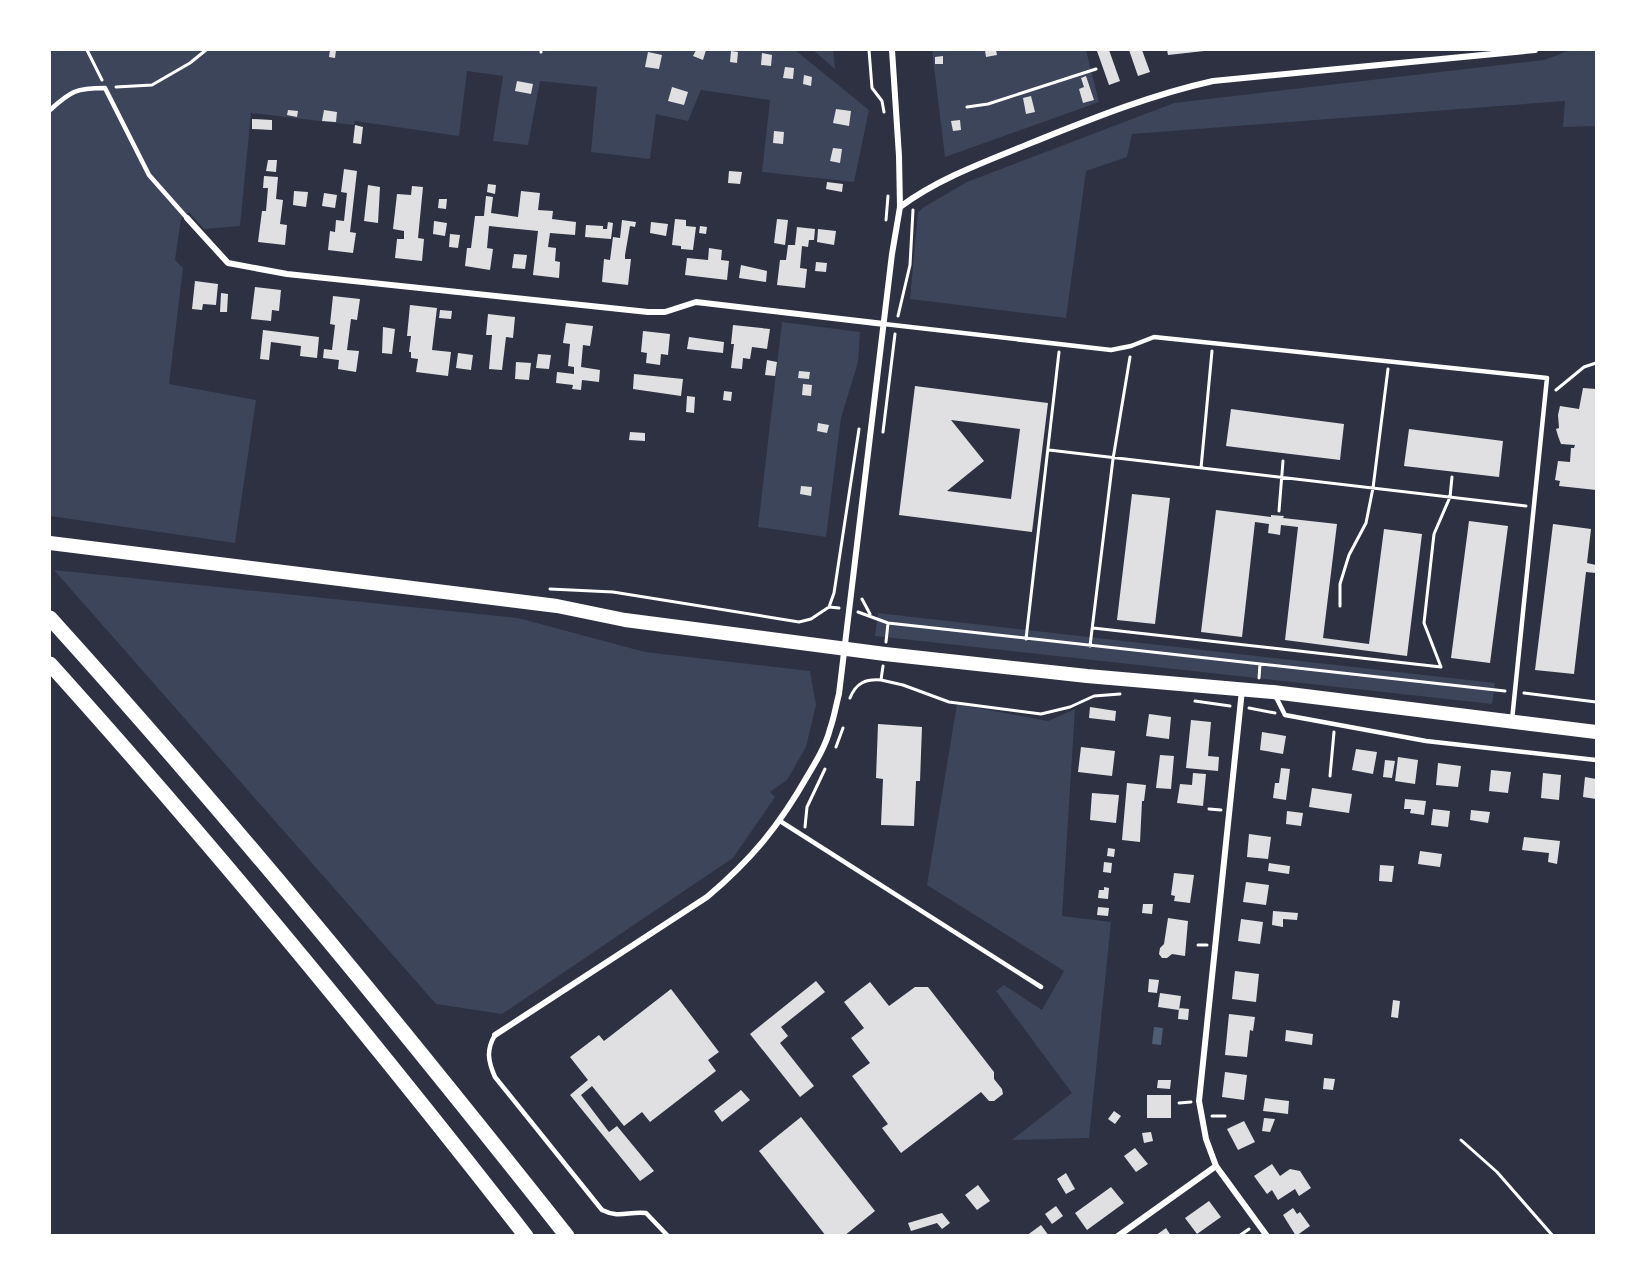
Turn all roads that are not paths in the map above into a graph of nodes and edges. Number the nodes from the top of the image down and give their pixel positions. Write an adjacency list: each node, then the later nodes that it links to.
1 (891, 50): 4 (street)
2 (1535, 50): 4 (street)
3 (50, 111): 5 (lane)
4 (900, 207): 6 (street)
5 (187, 218): 6 (street)
6 (884, 324): 9 (street); 13 (lane)
7 (50, 543): 9 (main road)
8 (50, 618): 21 (highway)
9 (844, 649): 11 (main road); 16 (street)
10 (50, 664): 20 (highway)
11 (1242, 690): 12 (main road); 19 (street)
12 (1273, 692): 13 (main road); 15 (lane)
13 (1512, 722): 14 (main road)
14 (1596, 732)
15 (1596, 760)
16 (780, 821): 17 (lane); 18 (street)
17 (1041, 987)
18 (495, 1035): 22 (lane)
19 (1216, 1166): 23 (street); 24 (street)
20 (526, 1236)
21 (567, 1236)
22 (668, 1236)
23 (1118, 1236)
24 (1267, 1236)

